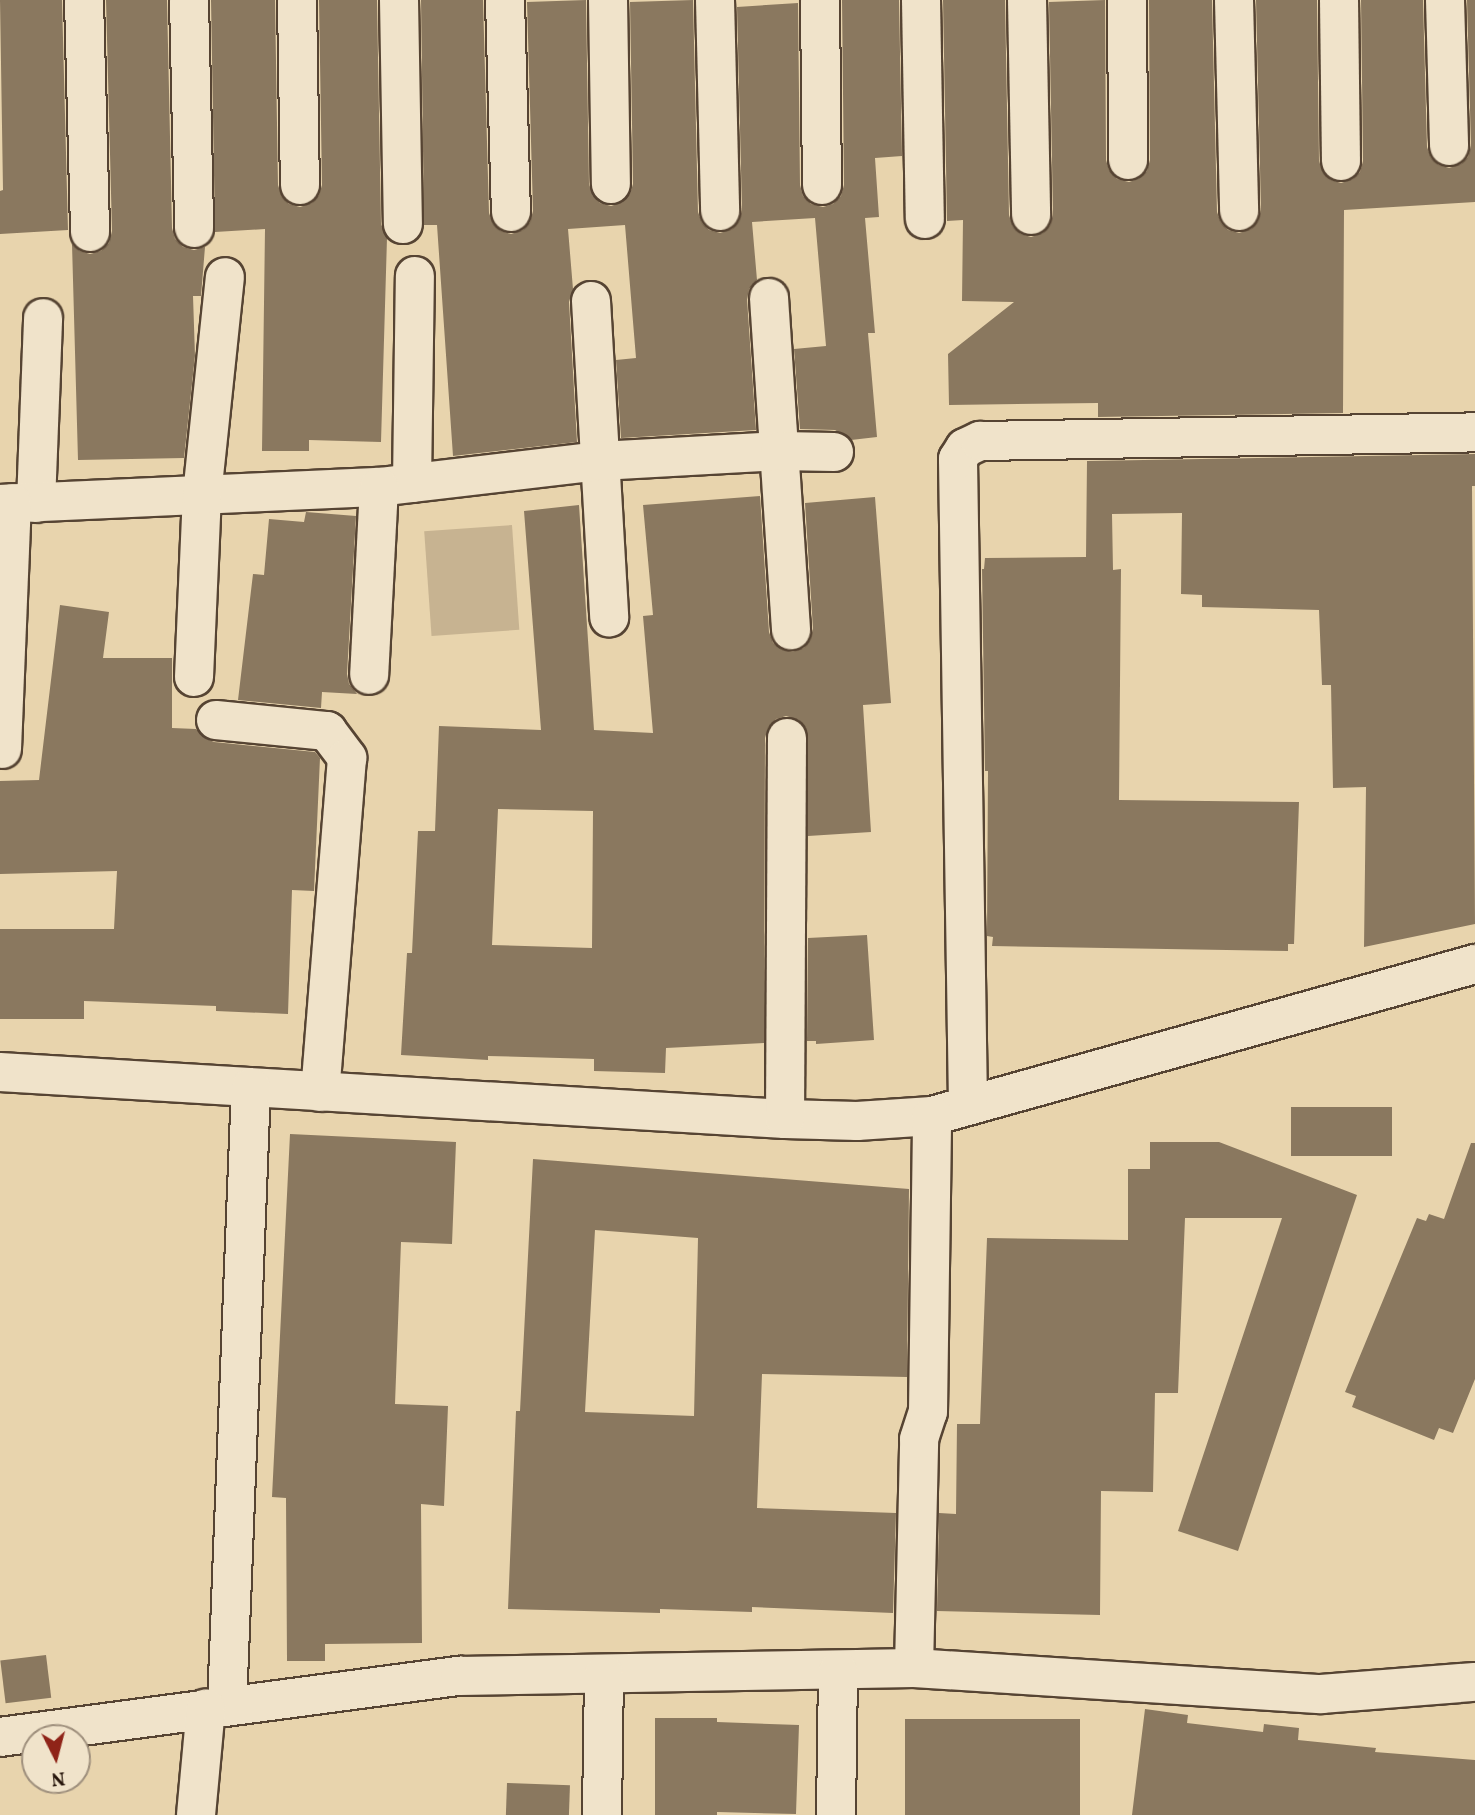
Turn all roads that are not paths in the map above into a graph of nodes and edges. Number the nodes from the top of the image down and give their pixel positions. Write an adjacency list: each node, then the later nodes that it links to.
1 (84, 0): 28 (street)
2 (190, 0): 27 (street)
3 (297, 0): 19 (street)
4 (398, 0): 26 (street)
5 (505, 0): 23 (street)
6 (608, 0): 18 (street)
7 (715, 0): 21 (street)
8 (820, 0): 20 (street)
9 (921, 0): 25 (street)
10 (1027, 0): 24 (street)
11 (1127, 0): 16 (street)
12 (1234, 0): 22 (street)
13 (1339, 0): 17 (street)
14 (1446, 0): 15 (street)
15 (1449, 146)
16 (1128, 160)
17 (1341, 161)
18 (611, 184)
19 (300, 185)
20 (822, 185)
21 (720, 211)
22 (1239, 211)
23 (512, 212)
24 (1031, 215)
25 (925, 219)
26 (403, 224)
27 (194, 228)
28 (90, 232)
29 (415, 276): 38 (street)
30 (225, 277): 39 (street)
31 (769, 298): 35 (street)
32 (591, 301): 37 (street)
33 (43, 318): 40 (street)
34 (1475, 432): 52 (street)
35 (780, 451): 36 (street); 37 (street); 42 (street)
36 (834, 452)
37 (600, 461): 38 (street); 41 (street)
38 (396, 485): 39 (street); 43 (street)
39 (202, 495): 40 (street); 44 (street)
40 (16, 503): 47 (street)
41 (609, 617)
42 (791, 630)
43 (369, 675)
44 (194, 677)
45 (216, 720): 51 (street)
46 (787, 738): 54 (street)
47 (2, 749)
48 (1475, 964): 52 (street)
49 (0, 1072): 50 (street)
50 (251, 1087): 51 (street); 59 (street)
51 (320, 1092): 54 (street)
52 (968, 1104): 53 (street)
53 (932, 1116): 54 (street); 55 (street)
54 (785, 1119)
55 (914, 1668): 56 (street); 58 (street)
56 (838, 1671): 57 (street); 63 (street)
57 (604, 1674): 59 (street); 62 (street)
58 (1475, 1682)
59 (217, 1707): 60 (street); 61 (street)
60 (0, 1737)
61 (196, 1815)
62 (602, 1815)
63 (836, 1815)

